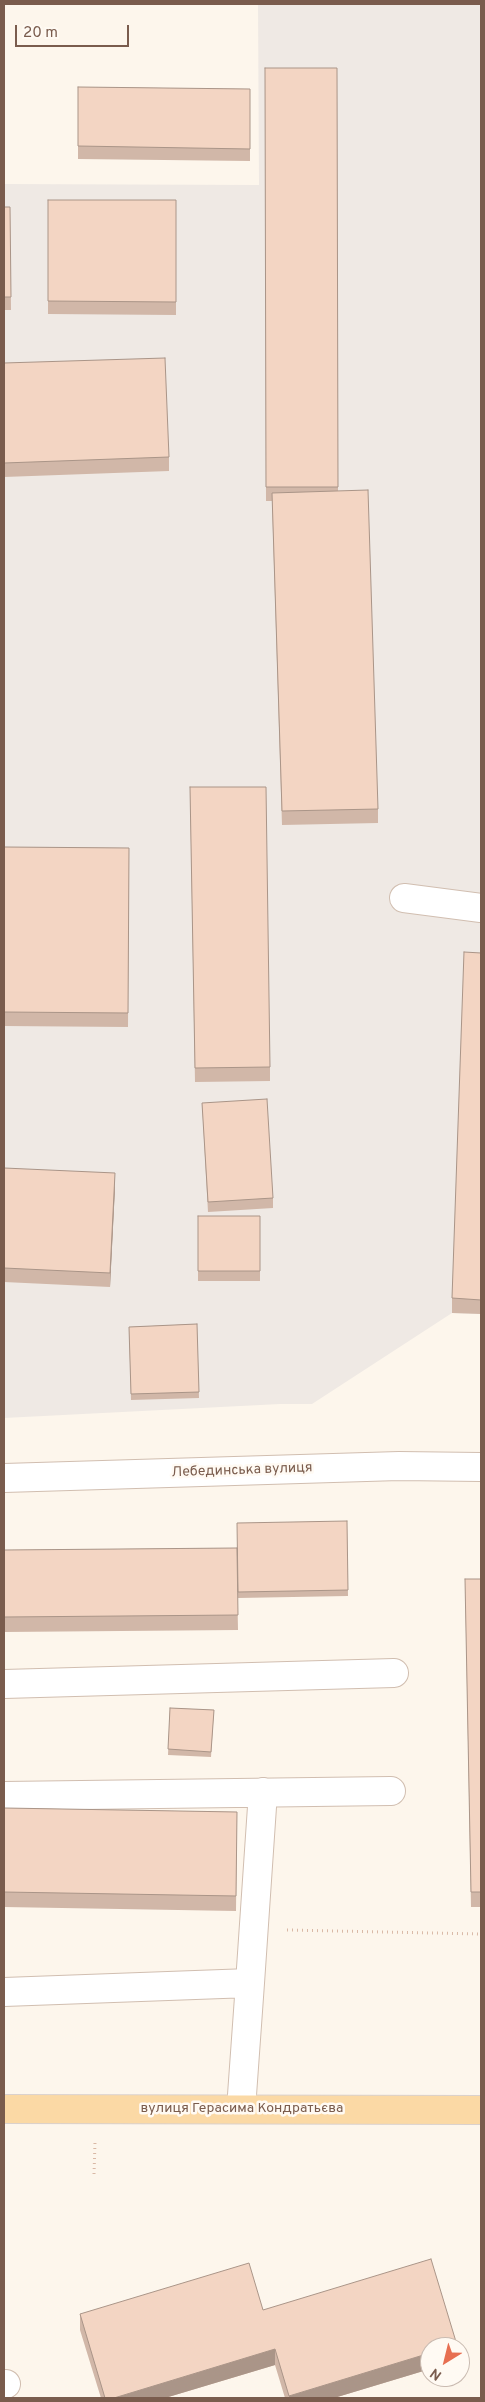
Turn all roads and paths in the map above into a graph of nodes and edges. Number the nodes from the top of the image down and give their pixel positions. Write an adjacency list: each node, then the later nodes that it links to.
1 (404, 898): 2 (street)
2 (481, 908)
3 (481, 1467): 4 (street, Лебединська вулиця)
4 (4, 1478)
5 (394, 1673): 6 (street)
6 (4, 1684)
7 (391, 1790): 8 (street)
8 (263, 1792): 9 (street); 10 (street)
9 (4, 1796)
10 (254, 1930): 11 (path); 12 (street)
11 (481, 1934)
12 (250, 1983): 13 (street); 15 (street)
13 (4, 1992)
14 (4, 2109): 15 (main road, вулиця Герасима Кондратьєва)
15 (241, 2109): 16 (main road, вулиця Герасима Кондратьєва)
16 (481, 2110)

